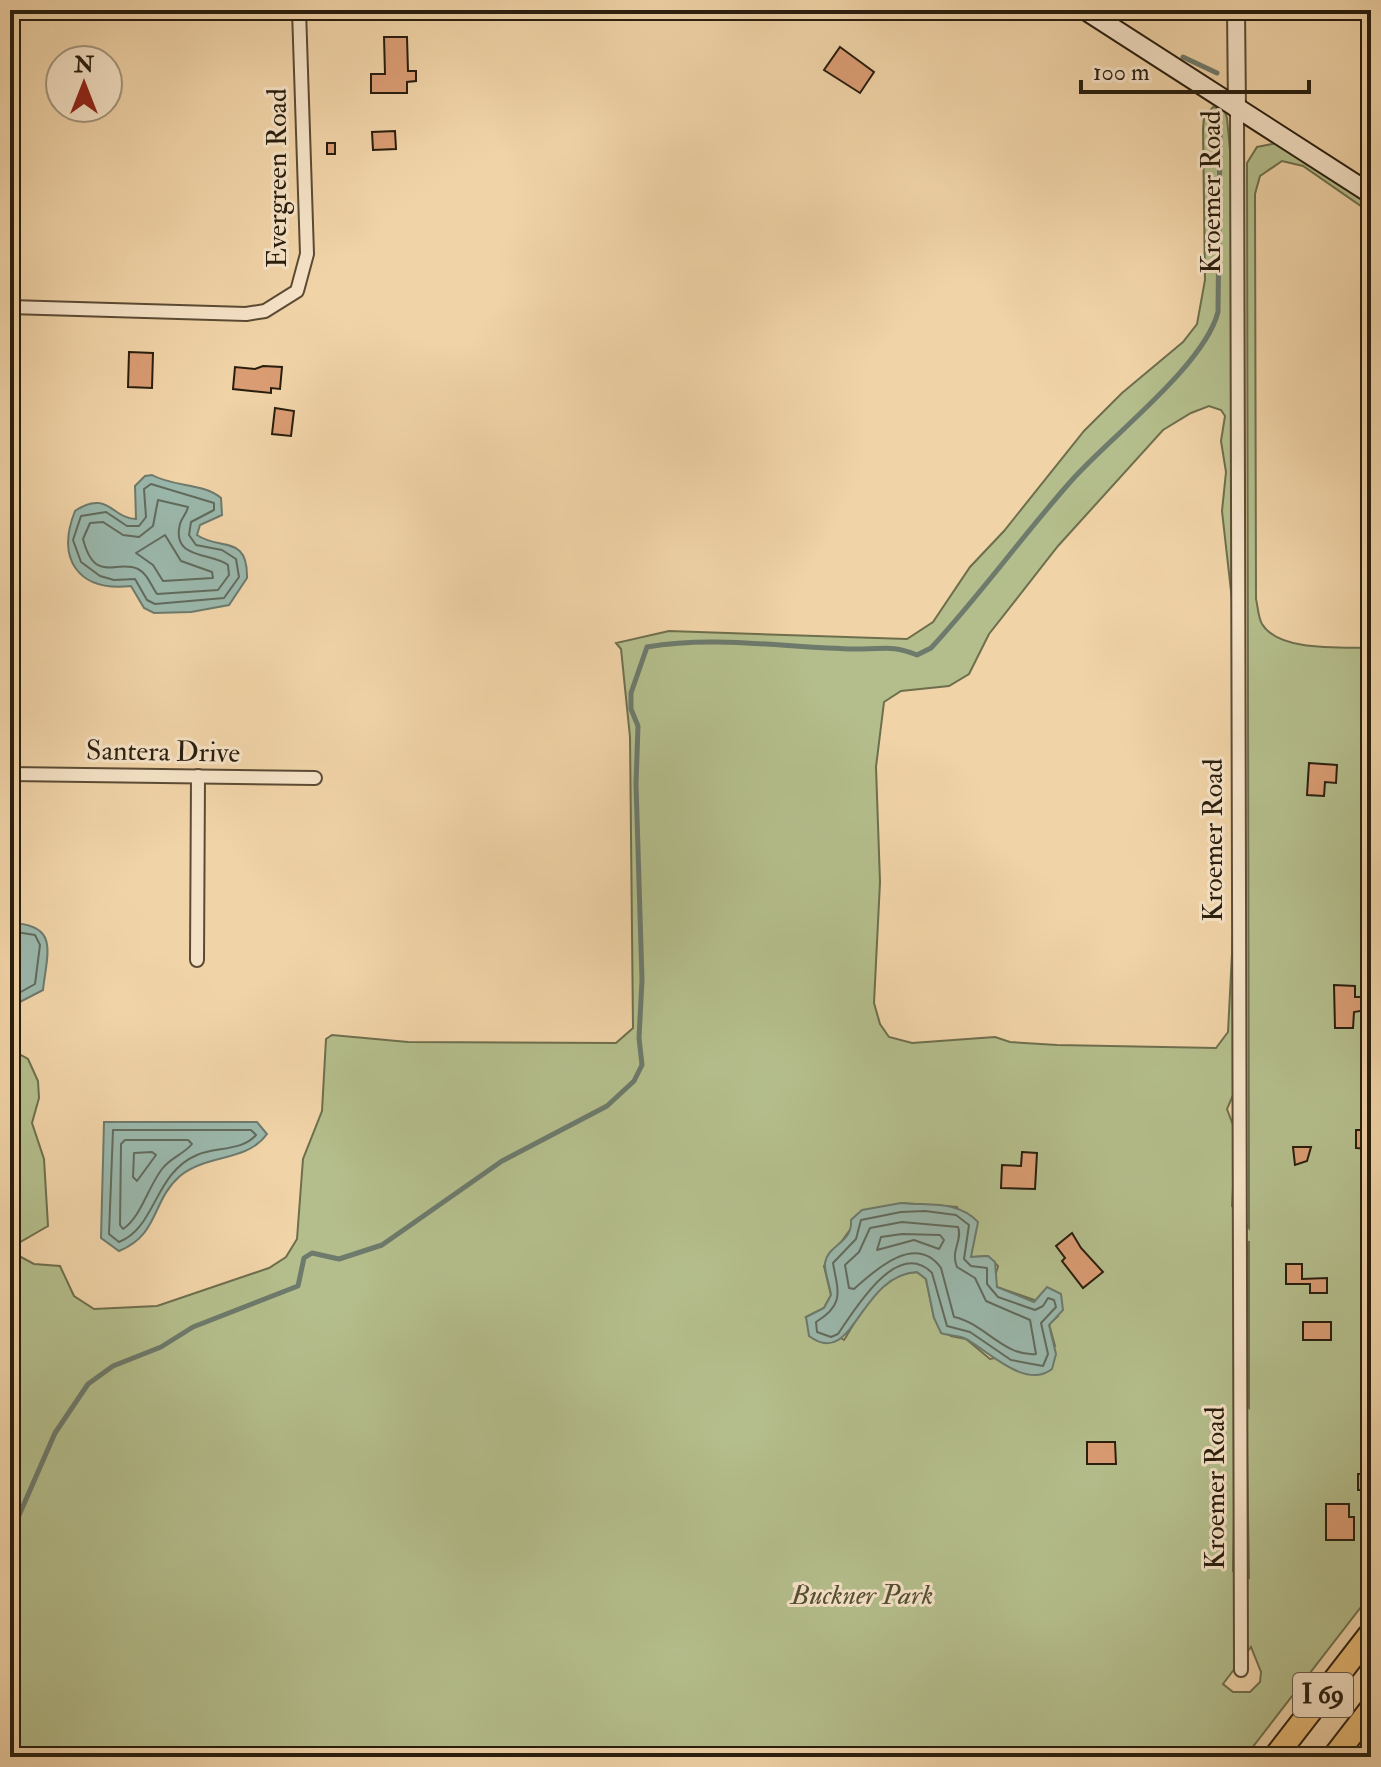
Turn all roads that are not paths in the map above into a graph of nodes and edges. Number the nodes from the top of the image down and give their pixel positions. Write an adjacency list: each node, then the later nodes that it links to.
1 (299, 10): 6 (street, Evergreen Road)
2 (1085, 10): 4 (main road)
3 (1236, 10): 4 (street, Kroemer Road)
4 (1237, 110): 5 (main road); 12 (street, Kroemer Road)
5 (1371, 194)
6 (10, 307)
7 (10, 774): 8 (street, Santera Drive)
8 (198, 776): 9 (street, Santera Drive); 10 (street)
9 (315, 778)
10 (197, 960)
11 (1371, 1633): 14 (highway, I 69)
12 (1241, 1670)
13 (1371, 1709): 15 (highway, I 69)
14 (1275, 1757)
15 (1334, 1757)

